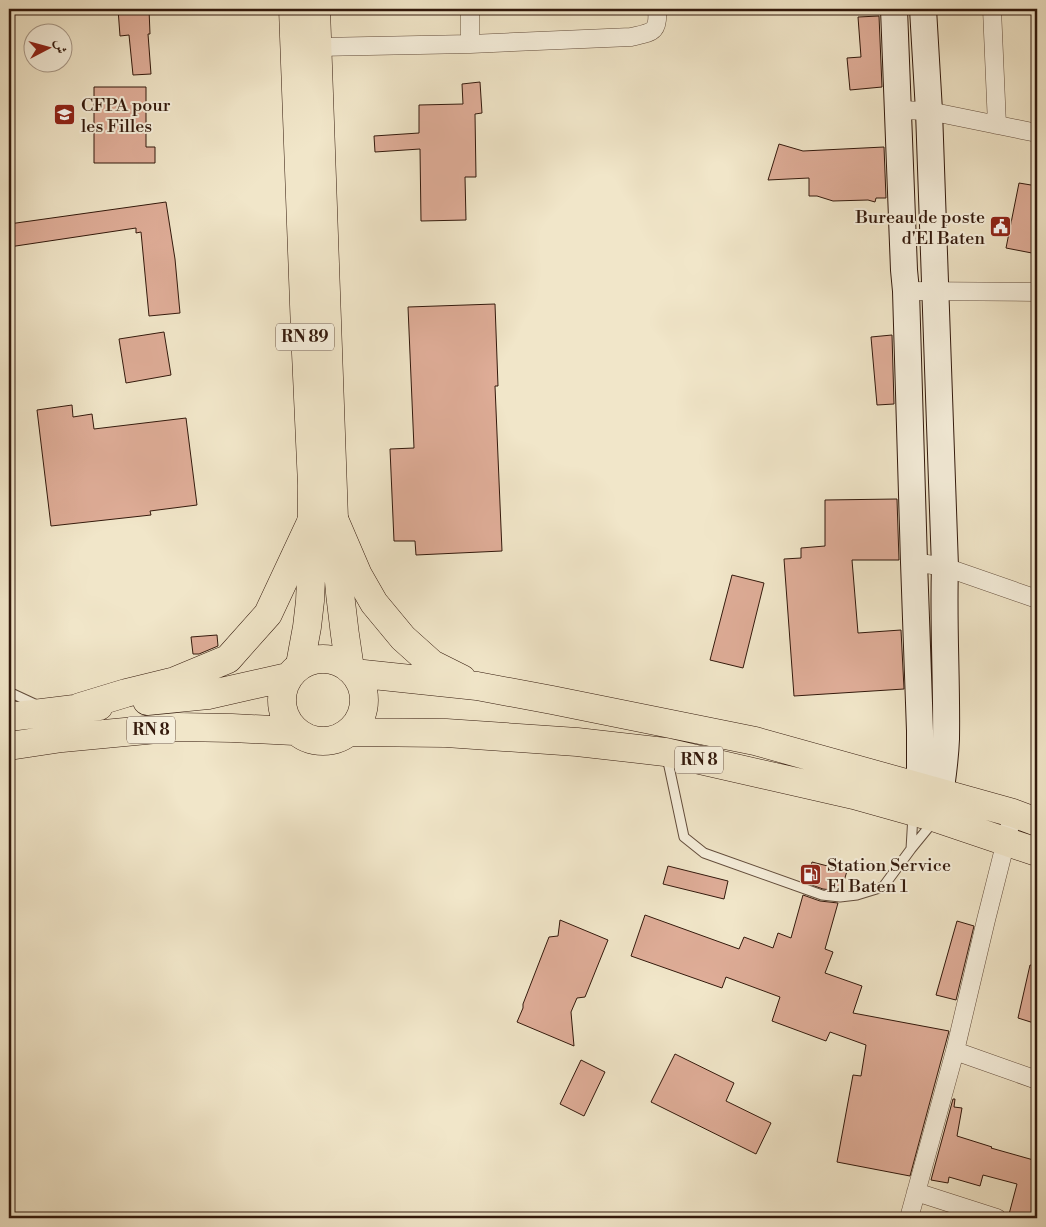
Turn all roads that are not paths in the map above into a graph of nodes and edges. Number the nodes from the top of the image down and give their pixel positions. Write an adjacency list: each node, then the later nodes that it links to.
1 (293, 9): 17 (main road, RN 89)
2 (316, 9): 9 (main road)
3 (470, 9): 8 (street)
4 (658, 9): 8 (street)
5 (894, 9): 10 (street)
6 (923, 9): 11 (street)
7 (992, 9): 12 (street)
8 (470, 44): 9 (street)
9 (318, 47): 17 (main road)
10 (898, 110): 11 (street); 14 (street)
11 (929, 111): 12 (street); 15 (street)
12 (997, 125): 13 (street)
13 (1037, 133)
14 (906, 291): 15 (street); 18 (street)
15 (935, 292): 16 (street); 19 (street)
16 (1037, 292)
17 (323, 519): 21 (main road, RN 89); 22 (main road); 23 (main road); 25 (main road)
18 (914, 562): 19 (street); 32 (street)
19 (945, 567): 20 (street); 32 (street)
20 (1037, 599)
21 (294, 671): 22 (main road); 25 (main road, RN 8); 28 (main road)
22 (352, 671): 23 (main road, RN 8); 29 (main road)
23 (477, 686): 32 (main road, RN 8)
24 (9, 692): 26 (lane)
25 (80, 707): 26 (main road, RN 8)
26 (51, 711): 27 (main road, RN 8)
27 (9, 717)
28 (294, 731): 29 (main road); 30 (main road, RN 8)
29 (350, 732): 31 (main road, RN 8)
30 (9, 746)
31 (665, 752): 32 (main road, RN 8); 35 (lane)
32 (927, 802): 33 (main road, RN 8); 34 (main road, RN 8); 35 (lane); 35 (lane)
33 (1025, 818): 34 (street)
34 (1007, 841): 36 (main road, RN 8); 37 (street)
35 (910, 849)
36 (1037, 852)
37 (955, 1051): 38 (street); 39 (street)
38 (1037, 1080)
39 (916, 1192): 40 (street); 41 (street)
40 (909, 1218)
41 (997, 1218)

